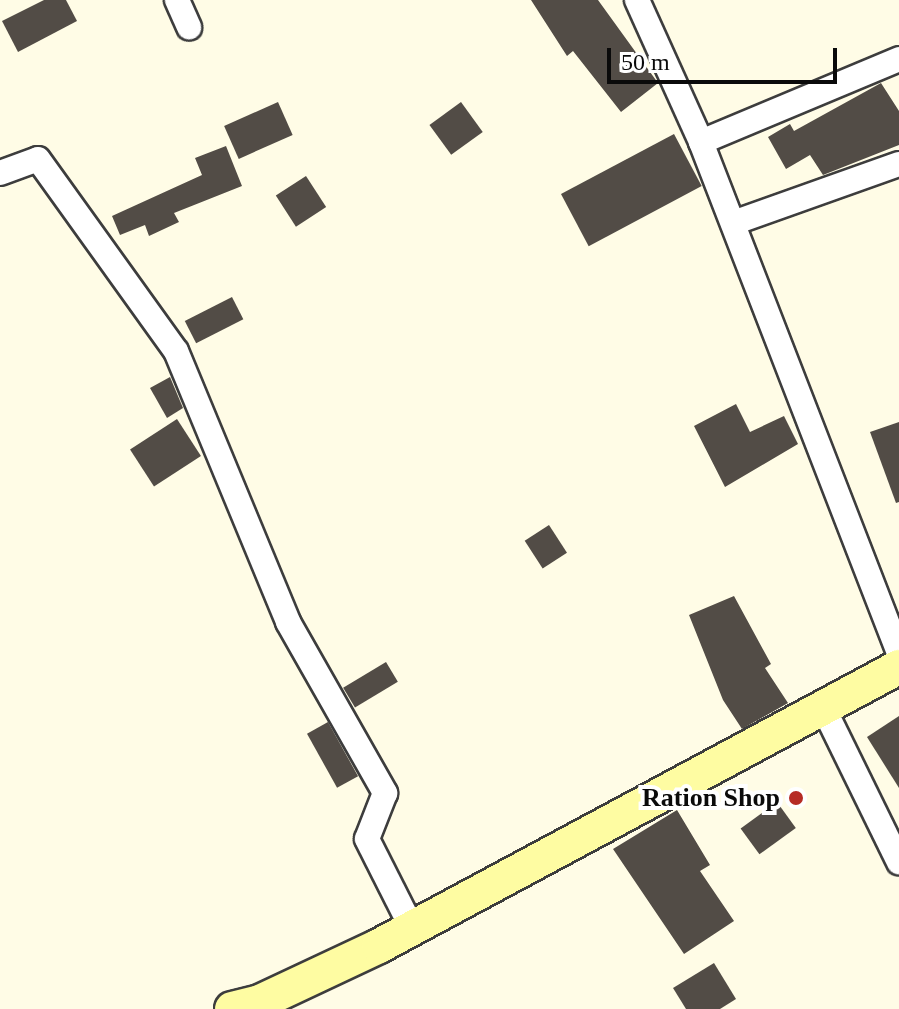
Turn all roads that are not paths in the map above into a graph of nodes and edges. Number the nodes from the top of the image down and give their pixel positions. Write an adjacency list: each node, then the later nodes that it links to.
1 (177, 0): 3 (street)
2 (637, 0): 5 (street)
3 (189, 27)
4 (899, 59): 5 (street)
5 (701, 142): 8 (street)
6 (899, 164): 8 (street)
7 (0, 173): 13 (street)
8 (733, 223): 9 (street)
9 (899, 653)
10 (899, 667): 11 (main road)
11 (823, 707): 12 (street); 13 (main road)
12 (899, 862)
13 (412, 928): 14 (main road)
14 (232, 1009)

